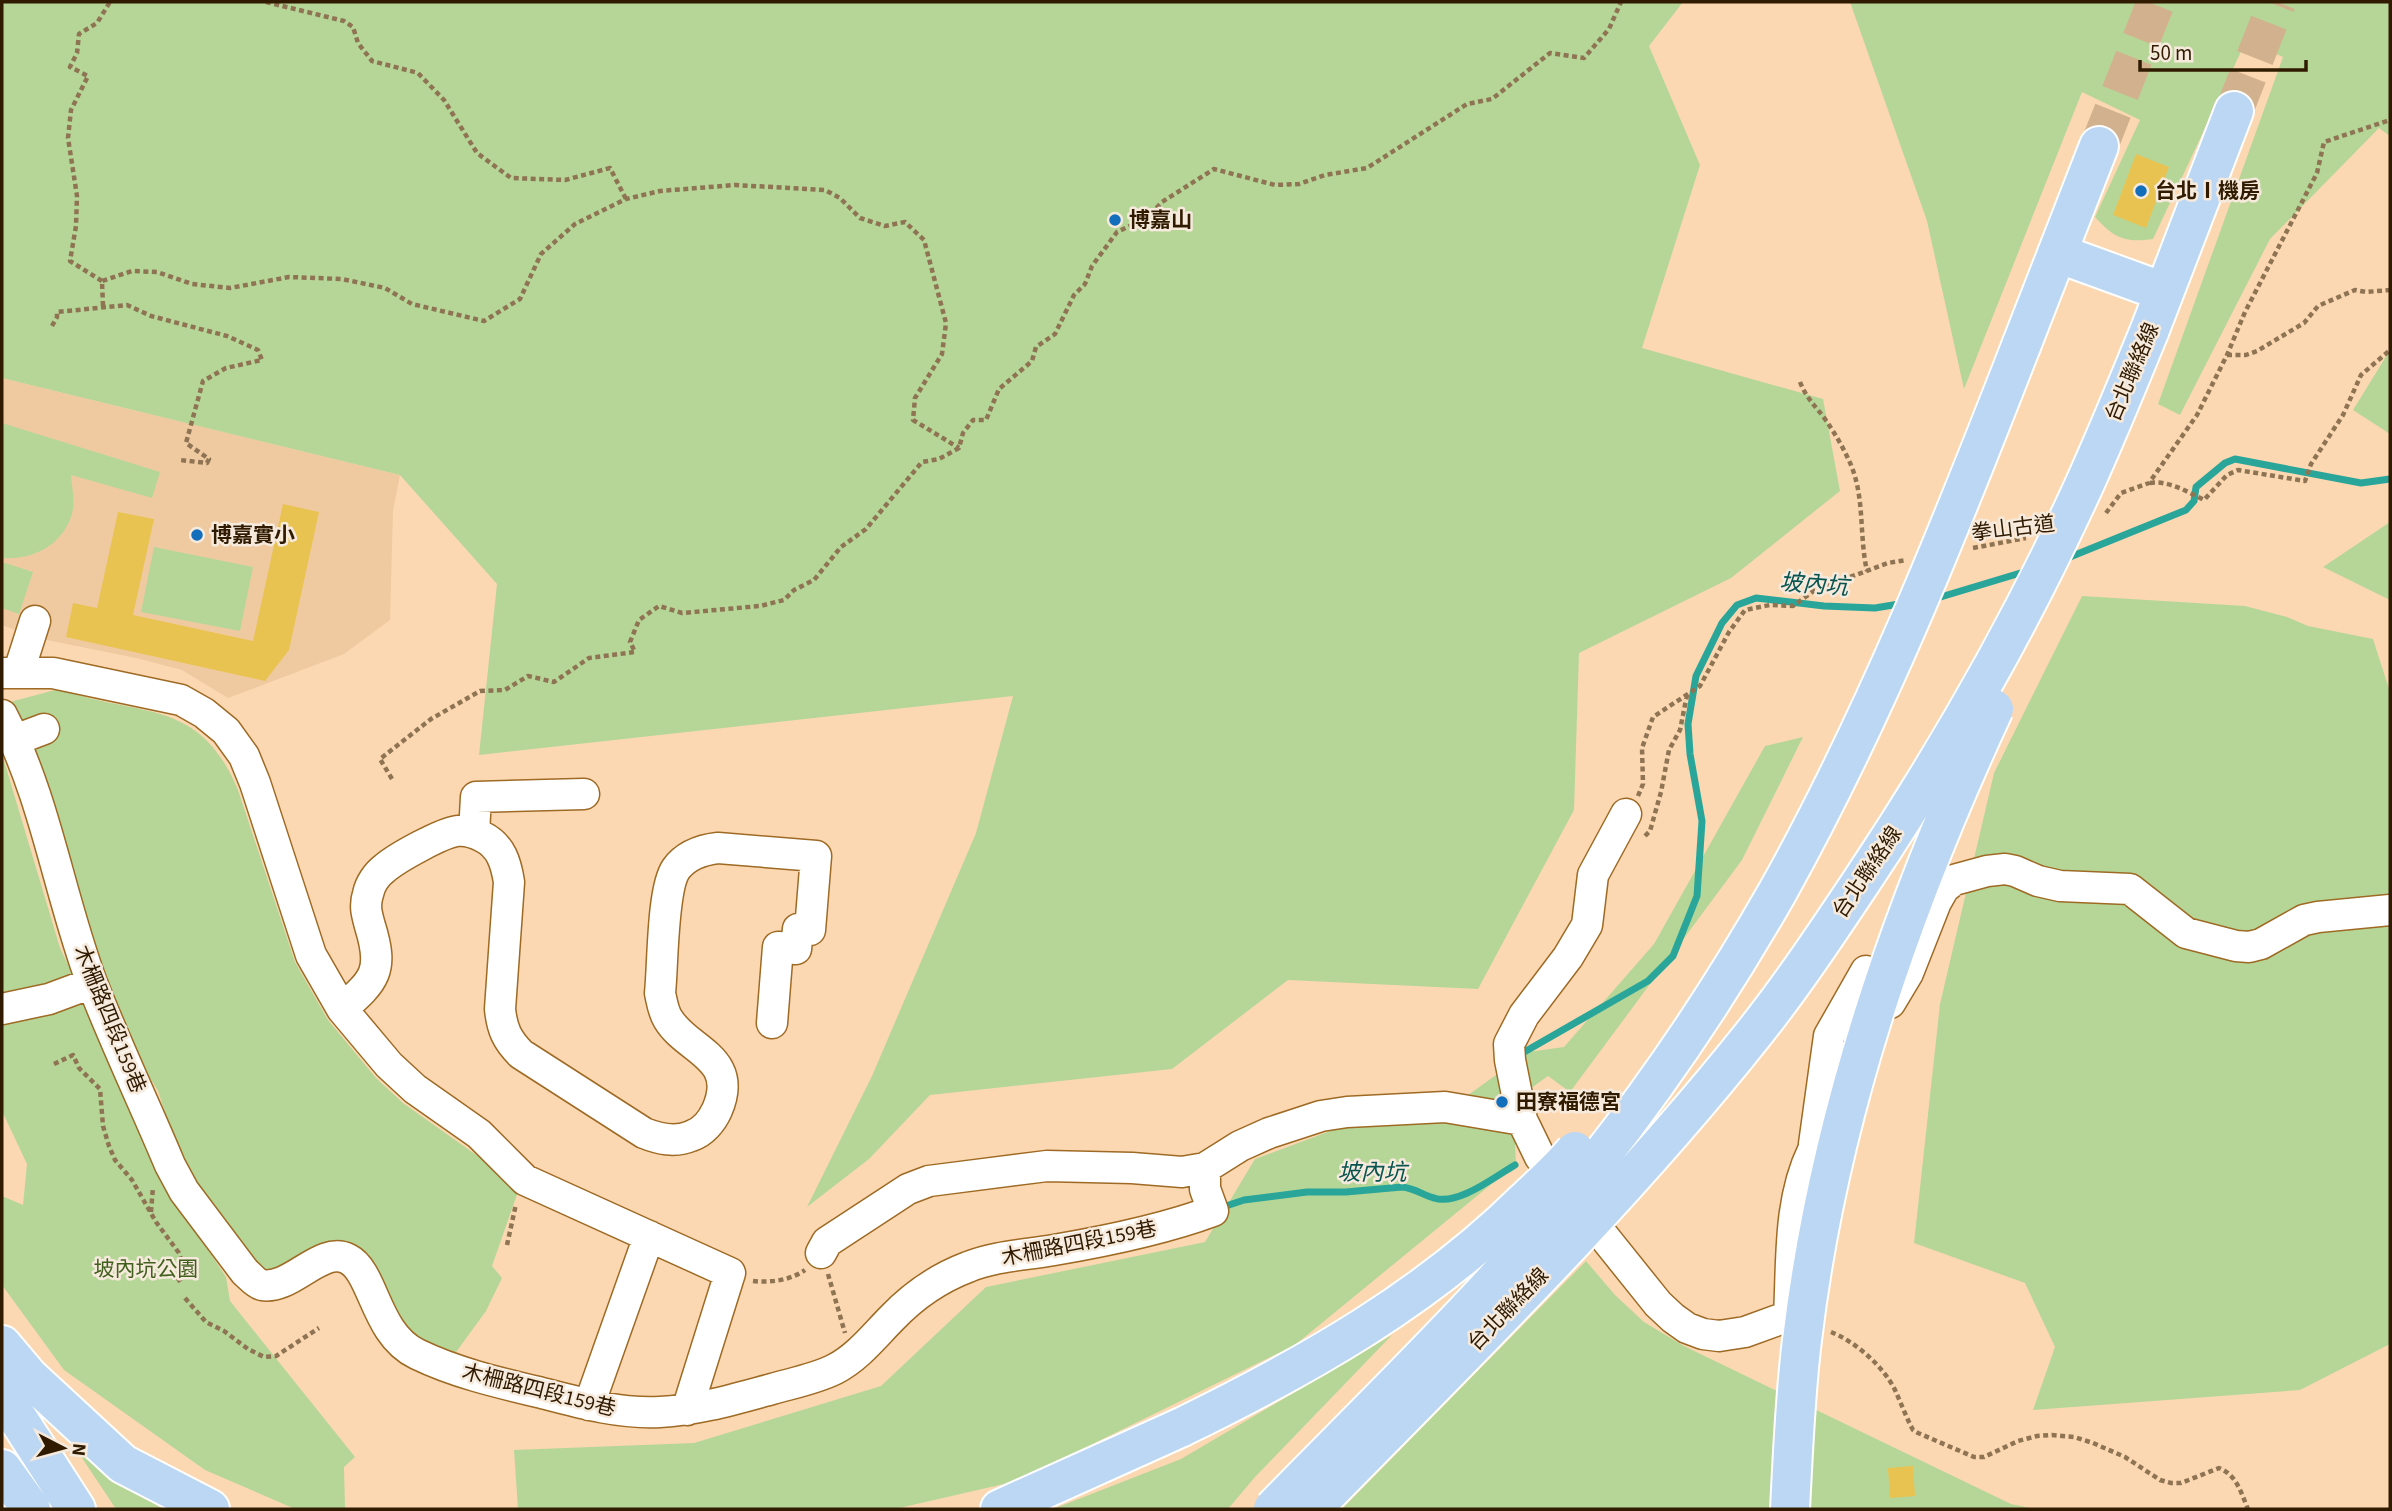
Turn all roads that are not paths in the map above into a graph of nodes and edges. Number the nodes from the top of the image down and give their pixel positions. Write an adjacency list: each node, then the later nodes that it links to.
1 (2234, 111): 4 (highway, 台北聯絡線)
2 (2099, 146): 3 (highway, 台北聯絡線)
3 (2057, 253): 4 (highway); 11 (highway, 台北聯絡線, bridge)
4 (2164, 292): 5 (highway, 台北聯絡線)
5 (2149, 332): 35 (highway, 台北聯絡線, bridge); 36 (highway, bridge)
6 (35, 621): 7 (street)
7 (10, 672): 17 (street)
8 (8, 728): 9 (street); 16 (street, 木柵路四段159巷)
9 (44, 730)
10 (584, 794): 13 (street)
11 (1821, 809): 33 (highway, bridge); 34 (highway, 台北聯絡線, bridge)
12 (1626, 814): 20 (street)
13 (474, 833): 17 (street); 19 (street)
14 (2390, 910): 21 (street)
15 (1866, 971): 21 (street)
16 (92, 983): 18 (street); 27 (street, 木柵路四段159巷)
17 (342, 1009): 23 (street)
18 (2, 1010)
19 (772, 1023)
20 (1522, 1120): 21 (street); 22 (street)
21 (1814, 1148)
22 (1205, 1168): 24 (street); 28 (street, 木柵路四段159巷)
23 (649, 1236): 27 (street); 28 (street)
24 (821, 1253)
25 (2, 1345): 32 (highway)
26 (2, 1394): 31 (highway)
27 (589, 1405): 28 (street, 木柵路四段159巷)
28 (687, 1410)
29 (2, 1469): 30 (highway)
30 (31, 1509)
31 (76, 1509)
32 (210, 1509)
33 (1000, 1509)
34 (1273, 1509)
35 (1312, 1509)
36 (1790, 1509)

